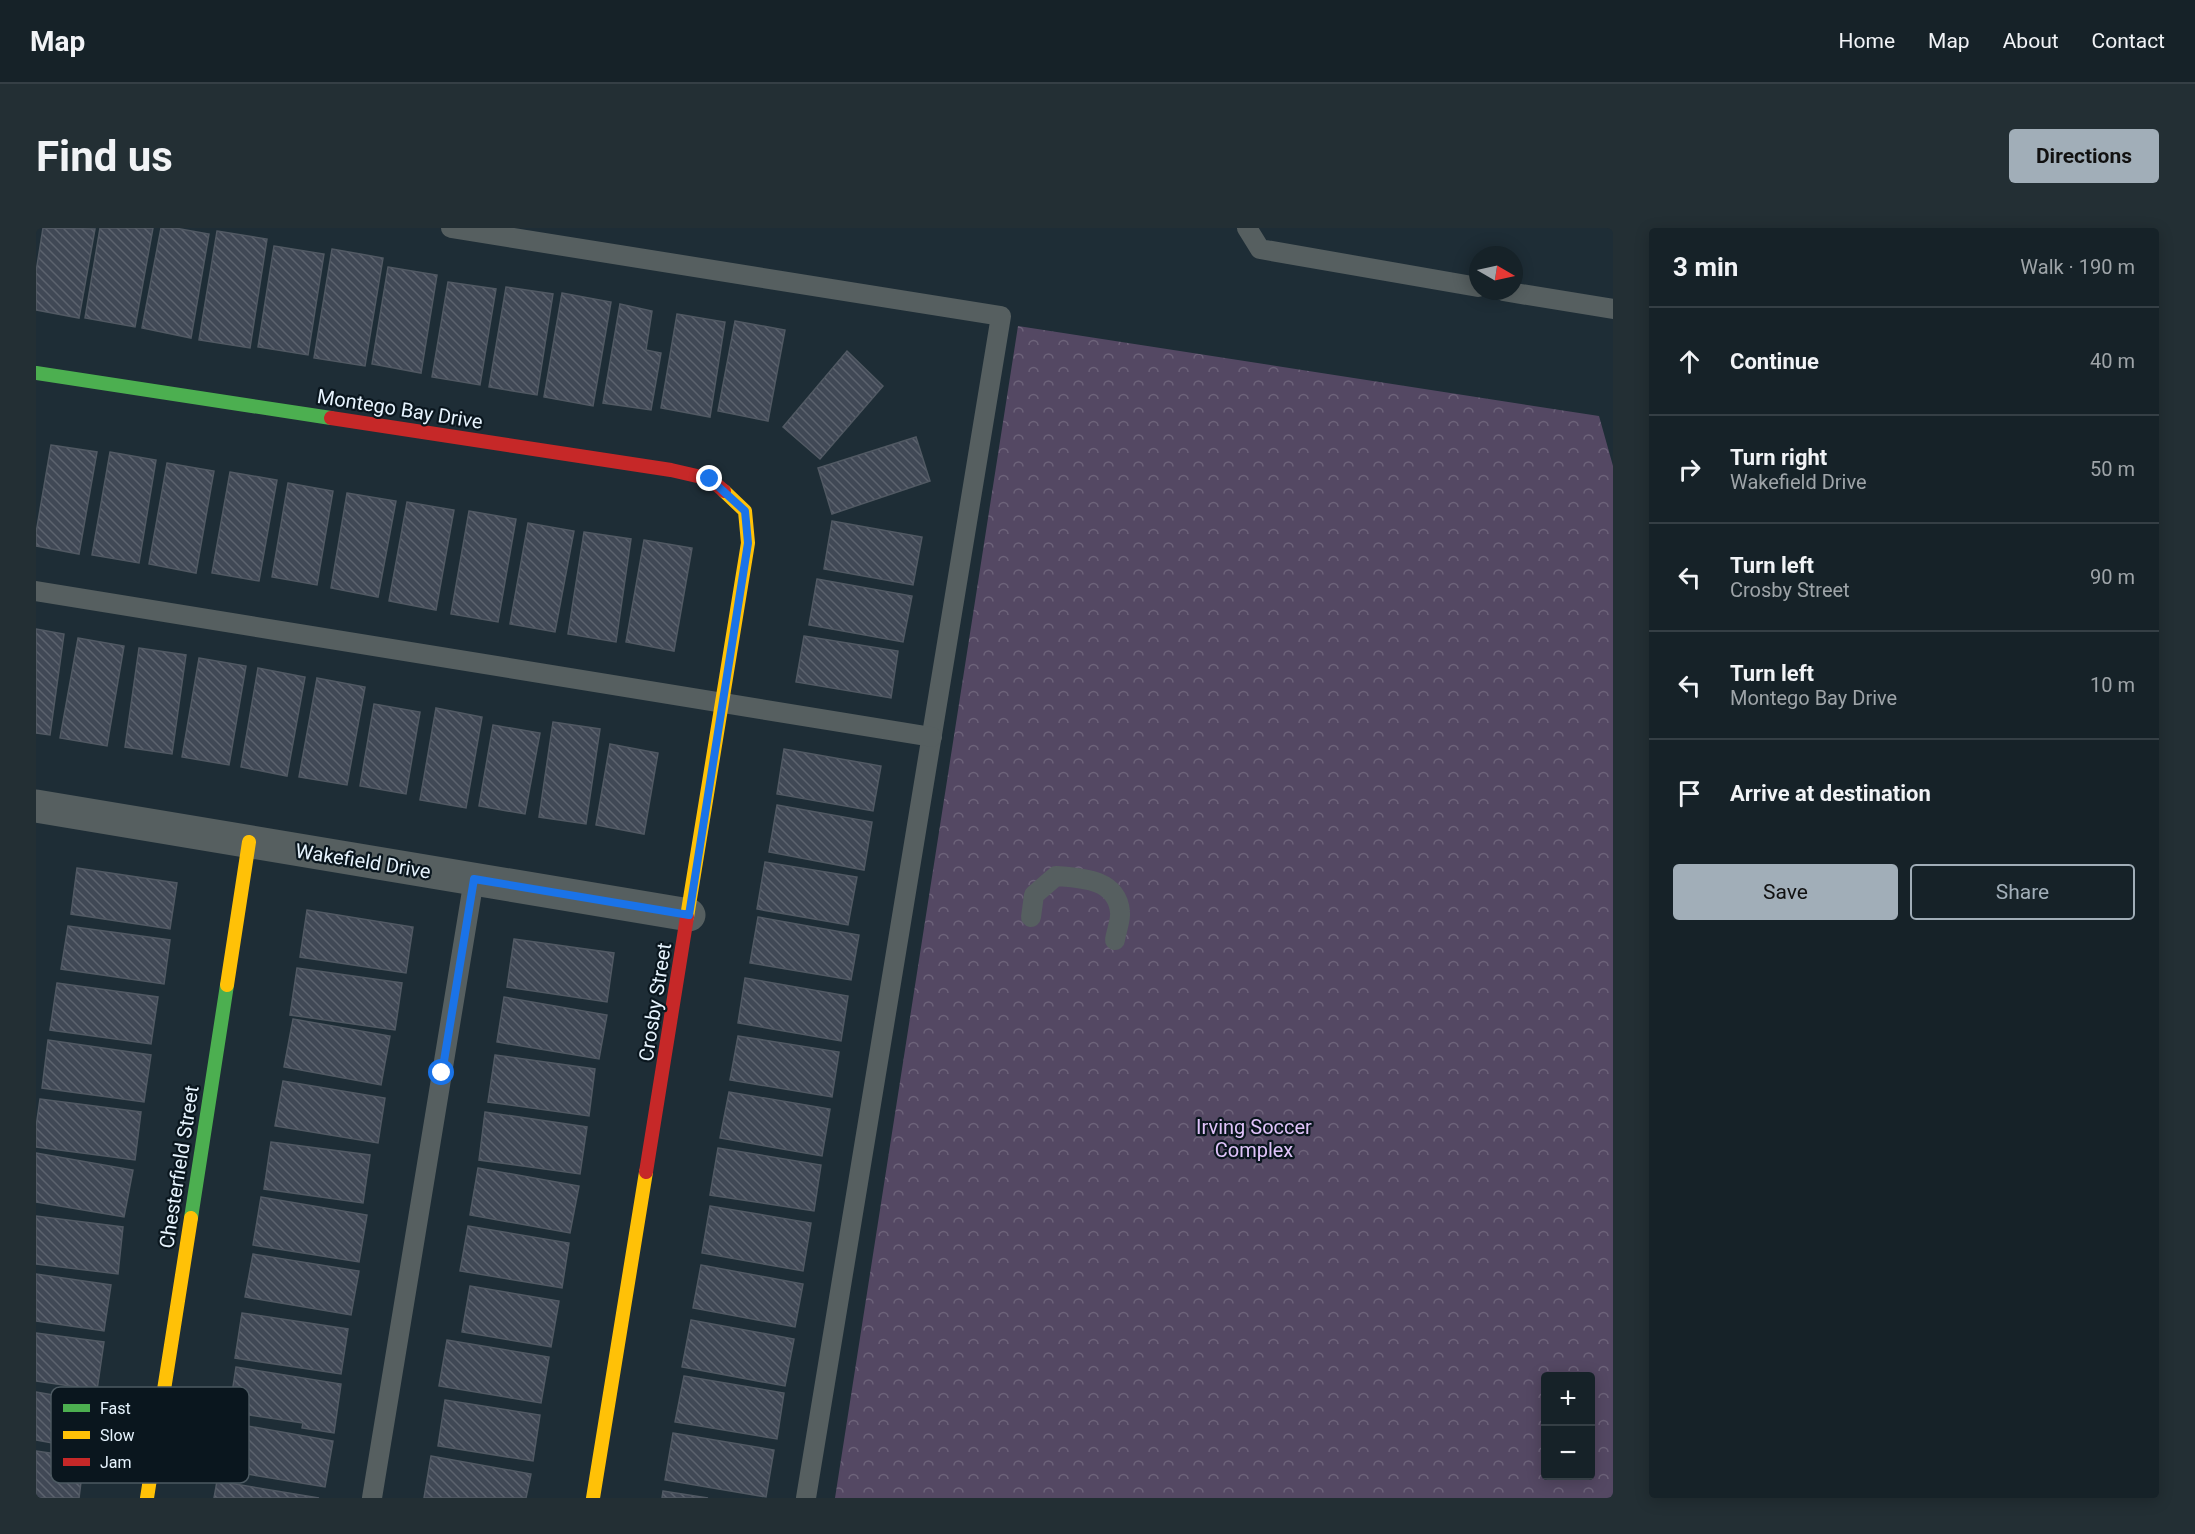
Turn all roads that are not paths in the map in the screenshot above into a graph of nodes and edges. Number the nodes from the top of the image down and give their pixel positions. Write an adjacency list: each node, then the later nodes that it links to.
1 (451, 228): 10 (lane)
2 (1247, 228): 3 (lane)
3 (1469, 285)
4 (1523, 294): 5 (lane)
5 (1613, 309)
6 (36, 373): 7 (street, Montego Bay Drive)
7 (745, 511): 9 (street, Crosby Street)
8 (36, 591): 9 (lane)
9 (723, 701): 10 (lane); 14 (street, Crosby Street)
10 (932, 737): 22 (lane)
11 (36, 806): 12 (street, Wakefield Drive)
12 (249, 842): 13 (street, Wakefield Drive); 17 (street, Chesterfield Street)
13 (474, 879): 14 (street, Wakefield Drive); 20 (lane)
14 (689, 915): 21 (street, Crosby Street)
15 (1030, 917): 16 (lane)
16 (1115, 940)
17 (164, 1387)
18 (149, 1483): 19 (street, Chesterfield Street)
19 (147, 1498)
20 (372, 1498)
21 (593, 1498)
22 (806, 1498)

